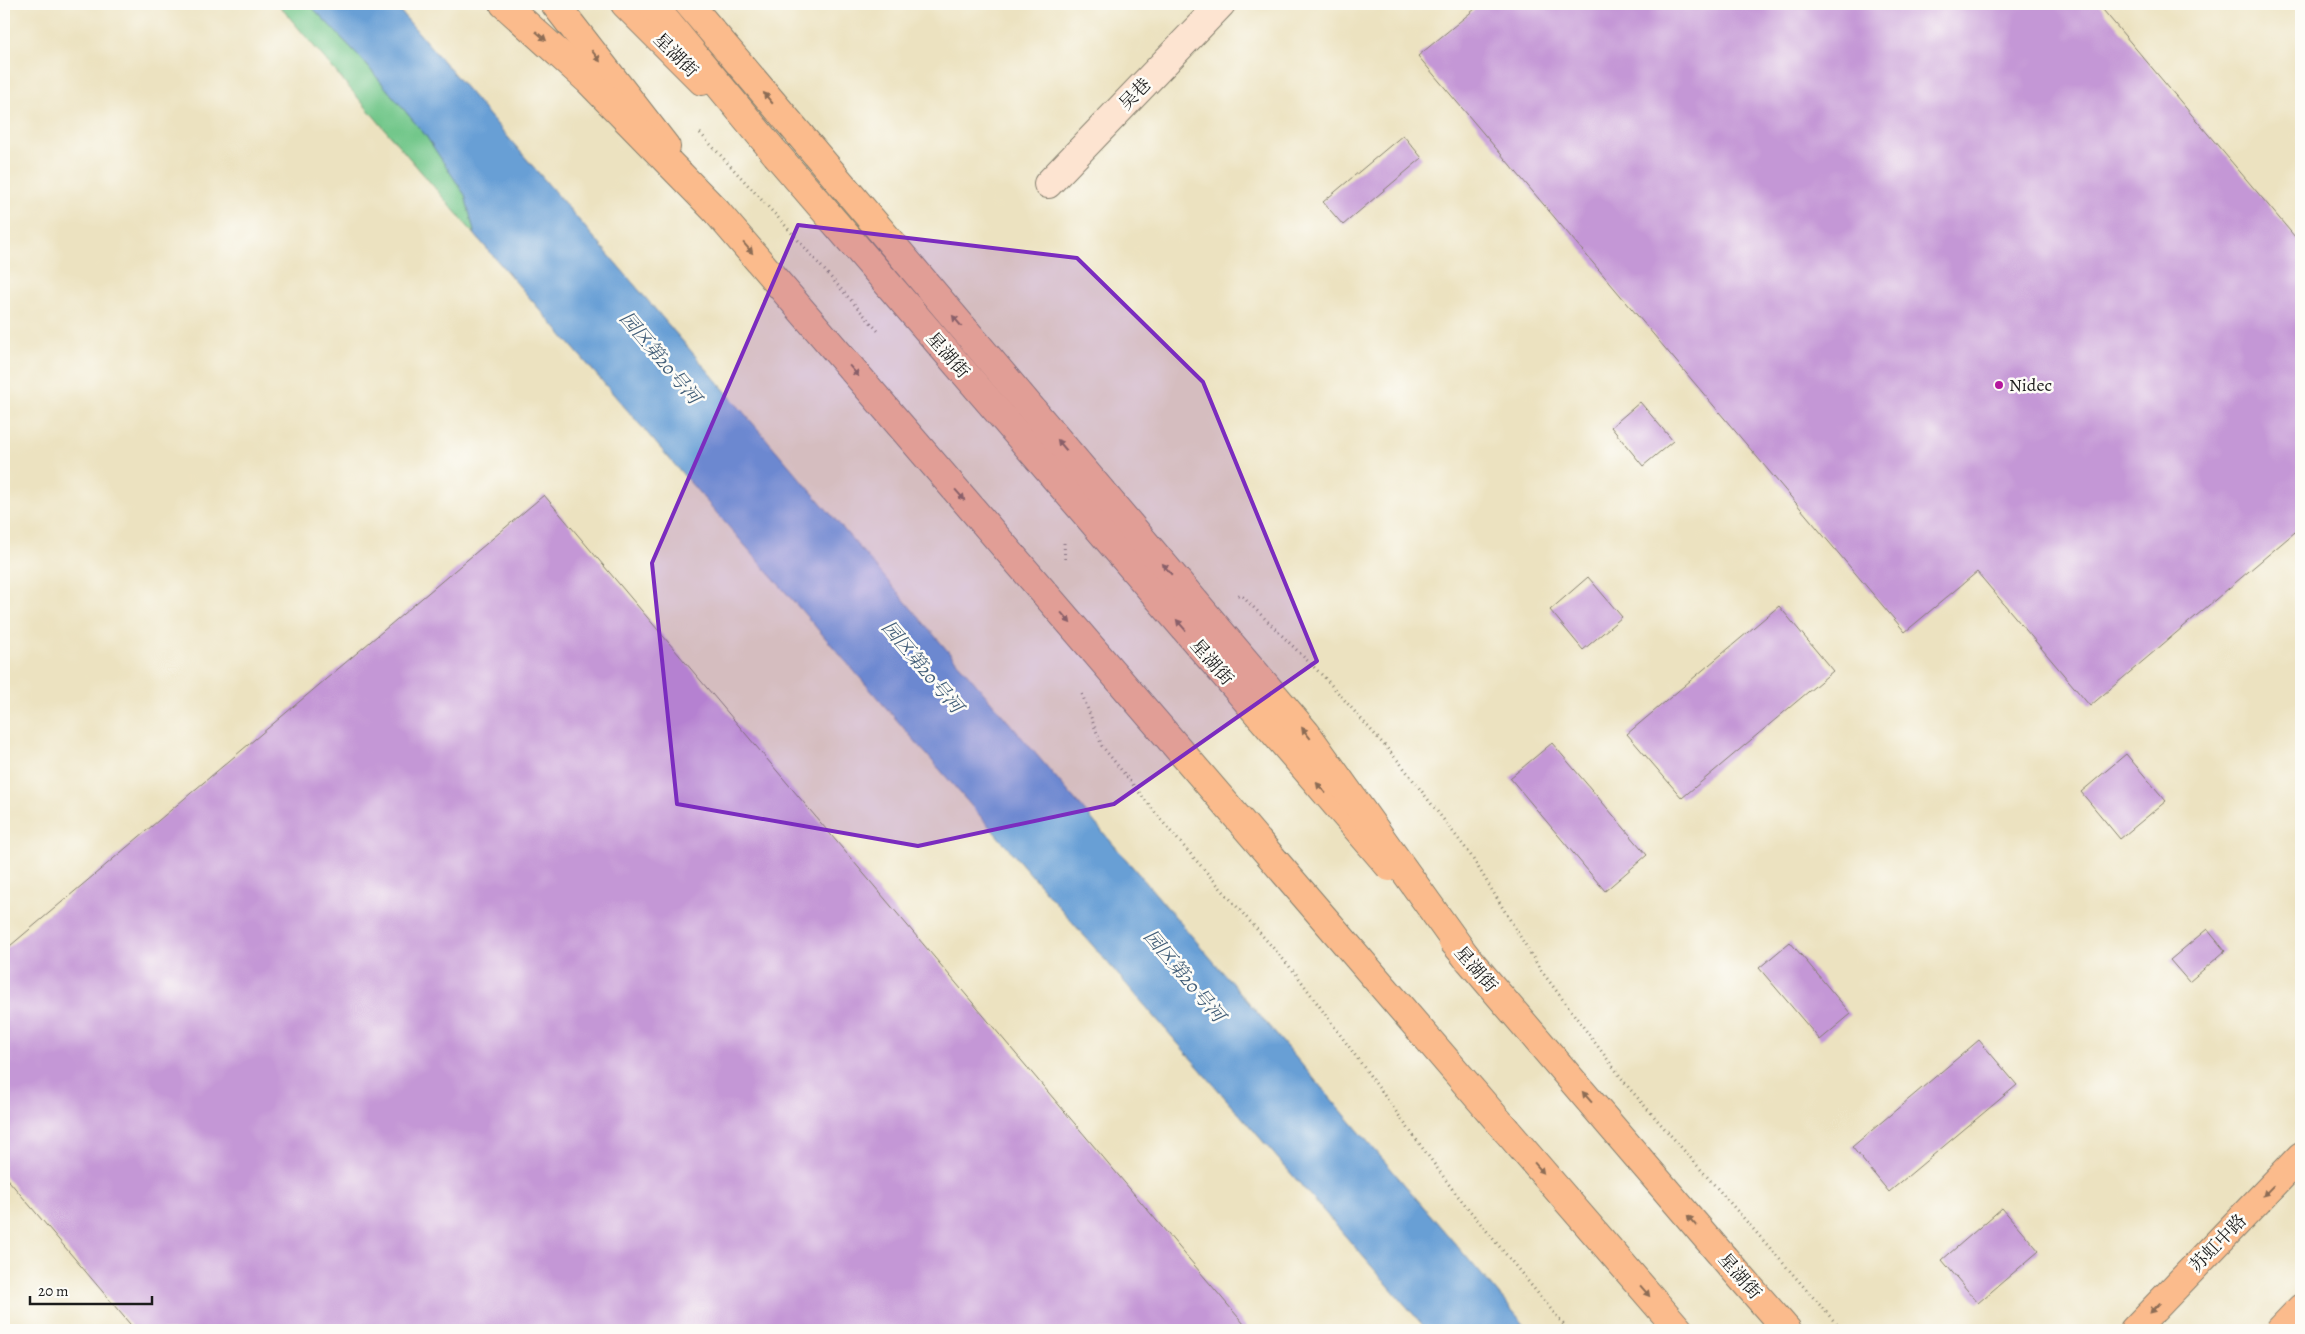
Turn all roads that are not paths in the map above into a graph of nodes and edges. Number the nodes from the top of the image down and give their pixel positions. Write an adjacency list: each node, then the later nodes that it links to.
1 (504, 4): 9 (main road, one-way to 9)
2 (555, 4): 9 (main road, one-way to 9)
3 (625, 4): 7 (main road, 星湖街)
4 (652, 4): 7 (main road)
5 (689, 4): 10 (main road, one-way to 5, bridge)
6 (1221, 4): 8 (street, 吴巷)
7 (776, 154): 10 (main road, 星湖街, one-way to 7, bridge)
8 (1048, 184)
9 (716, 211): 13 (main road, one-way to 13, bridge)
10 (1467, 958): 14 (main road, 星湖街, one-way to 10, bridge)
11 (2301, 1156): 15 (main road, 苏虹中路, one-way to 15)
12 (2301, 1308): 16 (main road)
13 (1671, 1321)
14 (1788, 1330)
15 (2134, 1330)
16 (2280, 1330)

